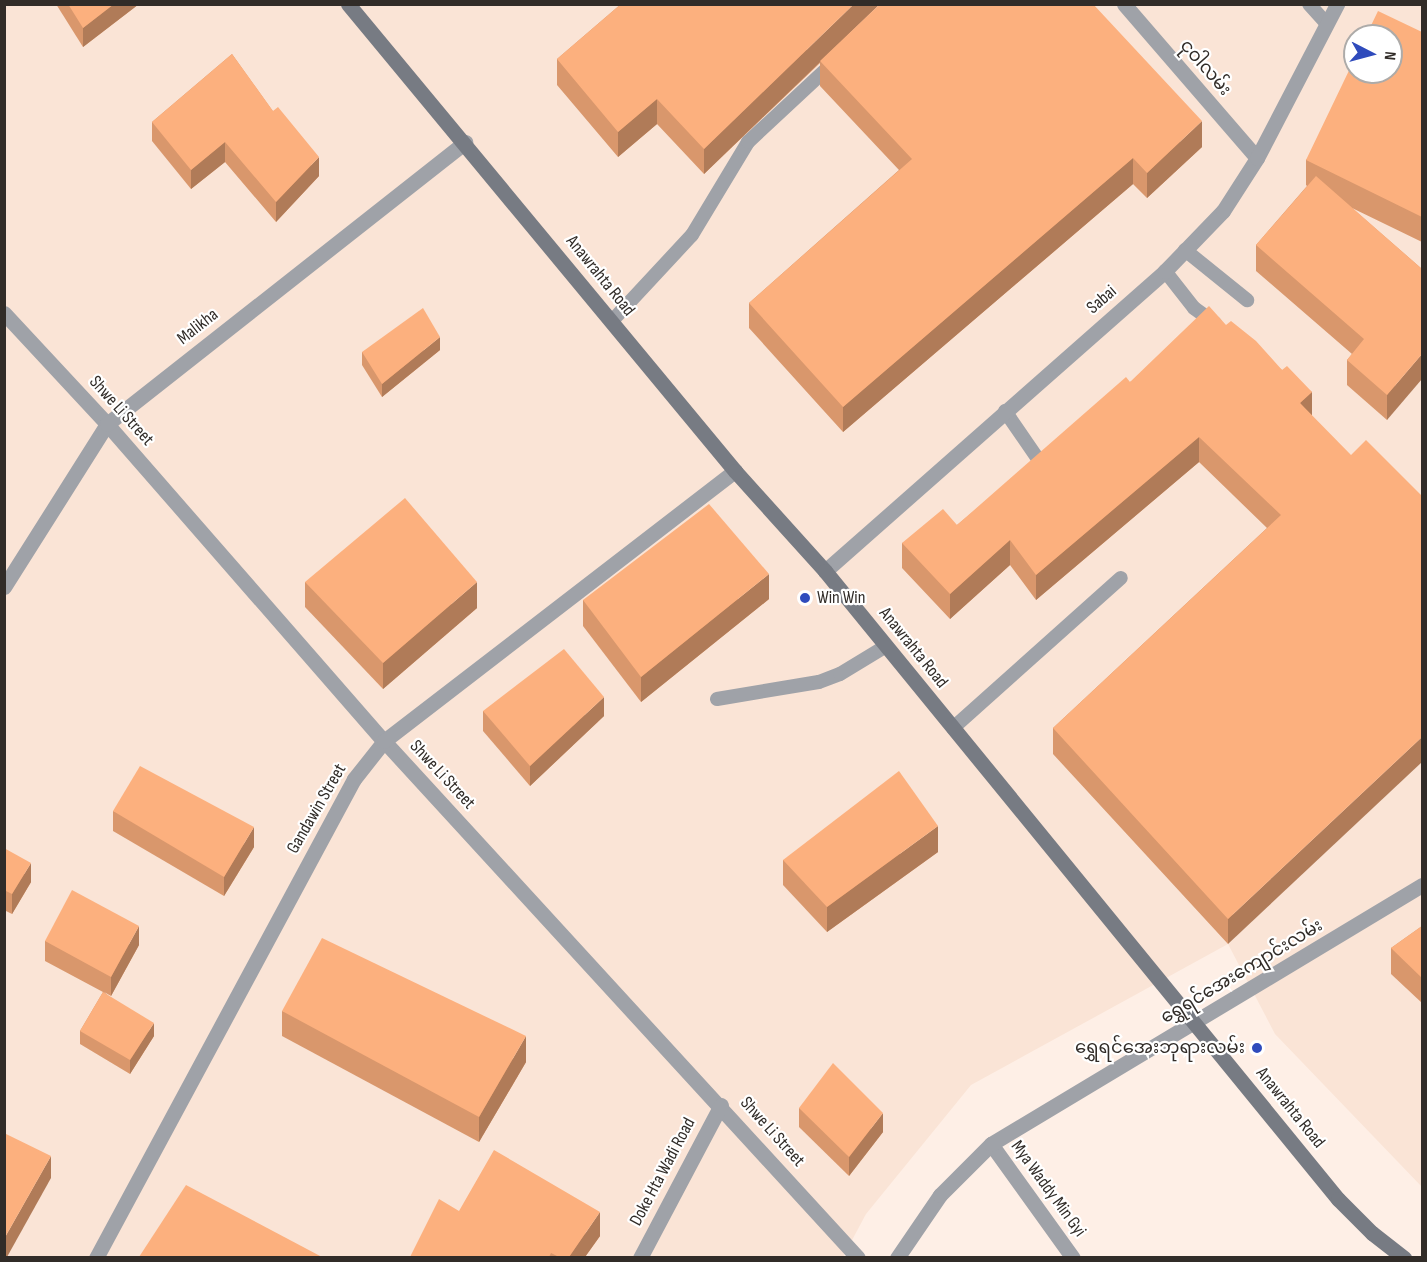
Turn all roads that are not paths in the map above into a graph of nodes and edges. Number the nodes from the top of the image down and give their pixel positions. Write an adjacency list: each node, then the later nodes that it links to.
1 (348, 4): 7 (main road, Anawrahta Road)
2 (1124, 4): 8 (street, ငုဝါလမ်း)
3 (1309, 4): 5 (lane)
4 (1337, 4): 5 (street, Sabai)
5 (1327, 24): 8 (street, Sabai)
6 (843, 53): 13 (lane)
7 (465, 142): 13 (main road, Anawrahta Road); 16 (street, Malikha)
8 (1257, 158): 9 (street, Sabai)
9 (1185, 250): 10 (street, Sabai); 11 (lane)
10 (1165, 271): 14 (lane); 15 (street, Sabai)
11 (1247, 300)
12 (4, 313): 16 (street, Shwe Li Street)
13 (612, 321): 18 (main road, Anawrahta Road)
14 (1229, 333)
15 (1005, 411): 17 (lane); 19 (street, Sabai)
16 (107, 424): 21 (street, Malikha); 25 (street, Shwe Li Street)
17 (1040, 462)
18 (735, 471): 19 (main road, Anawrahta Road); 25 (street, Gandawin Street)
19 (825, 571): 22 (main road, Anawrahta Road)
20 (1121, 578): 24 (lane)
21 (4, 587)
22 (886, 646): 23 (lane); 24 (main road, Anawrahta Road)
23 (717, 699)
24 (953, 728): 27 (main road, Anawrahta Road)
25 (384, 741): 28 (street, Shwe Li Street); 30 (street, Gandawin Street)
26 (1422, 885): 27 (street, ရွှေရင်အေးကျောင်းလမ်း)
27 (1196, 1022): 29 (street, ရွှေရင်အေးကျောင်းလမ်း); 35 (main road, Anawrahta Road)
28 (721, 1105): 31 (street, Doke Hta Wadi Road); 32 (street, Shwe Li Street)
29 (991, 1144): 33 (street, ရွှေရင်အေးကျောင်းလမ်း); 34 (street, Mya Waddy Min Gyi)
30 (96, 1257)
31 (640, 1257)
32 (858, 1257)
33 (897, 1257)
34 (1073, 1257)
35 (1404, 1257)

